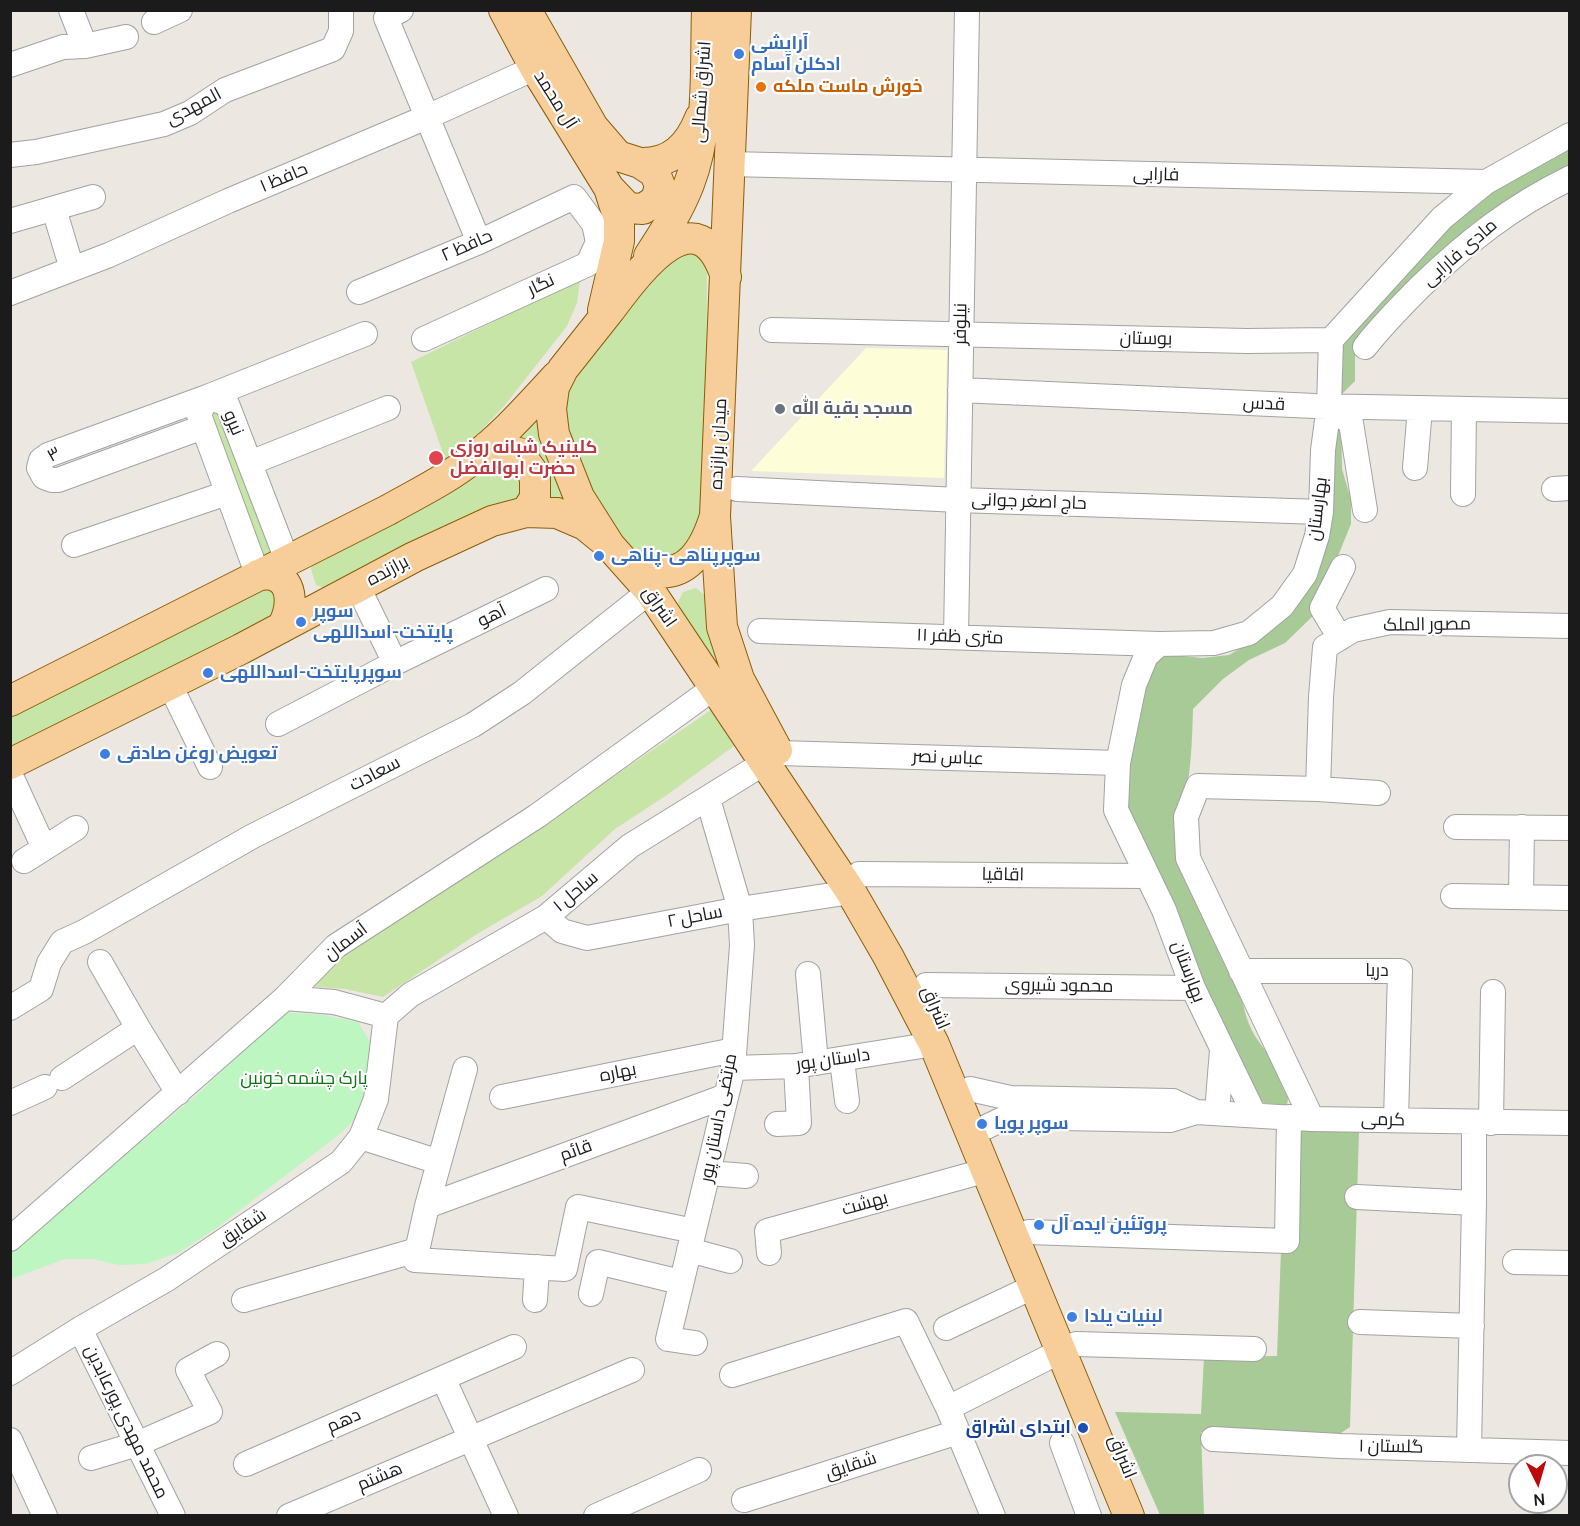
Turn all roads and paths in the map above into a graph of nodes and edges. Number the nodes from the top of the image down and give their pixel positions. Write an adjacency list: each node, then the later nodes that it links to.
1 (71, 10): 12 (street)
2 (180, 10): 10 (street)
3 (340, 10): 18 (street, المهدی)
4 (401, 10): 16 (street)
5 (504, 10): 14 (main road, آل محمد)
6 (526, 10): 14 (main road, آل محمد)
7 (707, 10): 15 (main road, اشراق شمالی)
8 (736, 10): 20 (main road, اشراق شمالی)
9 (967, 10): 21 (street, نیلوفر)
10 (154, 22)
11 (126, 37): 12 (street)
12 (86, 46): 13 (street)
13 (10, 64)
14 (546, 66): 16 (street, حافظ ۱); 19 (main road, آل محمد); 24 (main road, آل محمد)
15 (704, 107): 19 (main road); 30 (main road, اشراق شمالی)
16 (427, 117): 29 (street); 31 (street, حافظ ۱)
17 (1569, 135): 23 (street)
18 (10, 155)
19 (640, 163): 24 (main road)
20 (729, 164): 21 (street, فارابی); 32 (main road, اشراق شمالی)
21 (964, 170): 23 (street, فارابی); 38 (street, نیلوفر)
22 (1569, 178): 41 (street, مادی فارابی)
23 (1486, 182): 40 (street)
24 (609, 188): 35 (main road)
25 (574, 196): 29 (street, حافظ ۲); 39 (street, نگار)
26 (93, 197): 27 (street)
27 (54, 209): 28 (street); 31 (street)
28 (10, 221)
29 (479, 242): 33 (street, حافظ ۲)
30 (642, 268): 32 (main road, میدان برازنده); 35 (main road, میدان برازنده)
31 (72, 269): 34 (street, حافظ ۱)
32 (726, 277): 61 (main road, میدان برازنده)
33 (359, 292)
34 (10, 293)
35 (600, 322): 42 (main road, میدان برازنده)
36 (772, 330): 38 (street, بوستان)
37 (365, 334): 44 (street)
38 (960, 334): 40 (street, بوستان); 43 (street, نیلوفر)
39 (424, 339)
40 (1331, 340): 45 (street, بهارستان)
41 (1365, 347)
42 (563, 369): 51 (main road); 63 (main road, میدان برازنده)
43 (960, 390): 45 (street, قدس); 57 (street, نیلوفر)
44 (207, 397): 50 (street, نیرو); 50 (street, ۳); 52 (street, نیرو)
45 (1329, 406): 47 (street, قدس); 58 (street); 60 (street, بهارستان)
46 (388, 408): 52 (street)
47 (1420, 408): 48 (street, قدس); 53 (street)
48 (1464, 409): 49 (street, قدس); 56 (street)
49 (1569, 411)
50 (203, 427): 55 (street, نیرو)
51 (488, 446): 59 (main road); 64 (main road)
52 (250, 463): 64 (street, نیرو)
53 (1415, 468)
54 (737, 489): 57 (street, حاج اصغر جوانی)
55 (227, 493): 62 (street); 66 (street, نیرو)
56 (1462, 494)
57 (958, 500): 60 (street, حاج اصغر جوانی); 74 (street, نیلوفر)
58 (1365, 510)
59 (526, 512): 63 (main road, برازنده); 69 (main road, برازنده)
60 (1321, 512): 76 (street, بهارستان)
61 (715, 516): 63 (main road, میدان برازنده); 67 (main road, اشراق)
62 (74, 545)
63 (618, 554): 70 (main road, اشراق)
64 (296, 556): 66 (main road); 69 (main road)
65 (1343, 567): 75 (street)
66 (256, 570): 72 (main road); 80 (main road)
67 (719, 585): 70 (main road); 82 (main road, اشراق)
68 (546, 590): 77 (street, آهو)
69 (346, 593): 72 (main road, برازنده); 77 (street)
70 (656, 601): 79 (main road, اشراق); 110 (street, سعادت)
71 (1569, 626): 75 (street, مصور الملک)
72 (281, 628): 78 (main road, برازنده)
73 (760, 631): 74 (street, ۱۱ متری ظفر)
74 (956, 637): 76 (street, ۱۱ متری ظفر)
75 (1340, 638): 87 (street)
76 (1159, 644): 83 (street, بهارستان)
77 (395, 663): 81 (street, آهو)
78 (170, 685): 84 (main road, برازنده); 85 (street)
79 (715, 687): 82 (main road, اشراق); 109 (street, آسمان)
80 (10, 701)
81 (278, 724)
82 (771, 758): 83 (street, عباس نصر); 89 (street, ساحل ۱); 97 (main road, اشراق)
83 (1118, 763): 96 (street, بهارستان)
84 (10, 764)
85 (210, 767)
86 (10, 774): 94 (street)
87 (1318, 789): 88 (street); 104 (street)
88 (1378, 793)
89 (708, 799): 101 (street, مرتضی داستان پور); 102 (street, ساحل ۱)
90 (1456, 827): 91 (street)
91 (1522, 827): 93 (street); 99 (street)
92 (76, 828): 94 (street)
93 (1569, 828)
94 (44, 848): 95 (street)
95 (24, 861)
96 (1147, 876): 97 (street, اقاقیا); 107 (street, بهارستان)
97 (855, 883): 101 (street, ساحل ۲); 106 (main road, اشراق); 113 (main road, اشراق)
98 (1453, 896): 99 (street)
99 (1521, 897): 100 (street)
100 (1569, 898)
101 (740, 909): 102 (street, ساحل ۲); 115 (street, مرتضی داستان پور)
102 (546, 917): 111 (street, ساحل ۱)
103 (100, 962): 112 (street)
104 (1241, 971): 127 (street); 128 (street, دریا)
105 (808, 974): 117 (street)
106 (926, 985): 107 (street, محمود شیروی); 119 (main road, اشراق)
107 (1192, 988): 114 (street, بهارستان)
108 (1493, 992): 129 (street)
109 (285, 998): 111 (street); 120 (street, آسمان)
110 (10, 1008)
111 (386, 1016): 133 (street, شقایق)
112 (138, 1028): 120 (street); 124 (street)
113 (934, 1044): 116 (street, داستان پور); 135 (main road, اشراق)
114 (1222, 1050): 125 (street); 126 (street, بهارستان)
115 (733, 1059): 117 (street, داستان پور); 121 (street, مرتضی داستان پور); 122 (street, بهاره)
116 (842, 1060): 117 (street, داستان پور); 123 (street)
117 (806, 1064): 131 (street)
118 (465, 1069): 134 (street)
119 (969, 1089): 125 (street, کرمی); 132 (main road, اشراق)
120 (178, 1093): 142 (street, آسمان)
121 (726, 1096): 136 (street, مرتضی داستان پور); 140 (street, قائم)
122 (502, 1097)
123 (847, 1101)
124 (10, 1103)
125 (1206, 1112): 126 (street, کرمی); 132 (street, کرمی)
126 (1254, 1114): 127 (street, کرمی)
127 (1301, 1118): 128 (street, کرمی); 141 (street)
128 (1396, 1120): 129 (street, کرمی)
129 (1482, 1122): 130 (street, کرمی); 139 (street)
130 (1569, 1123)
131 (777, 1124)
132 (986, 1128): 141 (main road, اشراق)
133 (361, 1137): 134 (street); 158 (street, شقایق)
134 (439, 1162): 140 (street)
135 (984, 1171): 145 (street, بهشت); 151 (main road, اشراق)
136 (709, 1173): 137 (street); 143 (street, مرتضی داستان پور)
137 (746, 1176)
138 (1357, 1197): 139 (street)
139 (1474, 1203): 156 (street)
140 (427, 1206): 144 (street)
141 (1029, 1232): 161 (main road, اشراق)
142 (10, 1239)
143 (692, 1241): 146 (street); 149 (street); 150 (street, مرتضی داستان پور)
144 (417, 1250): 149 (street); 153 (street)
145 (769, 1253)
146 (730, 1261)
147 (1515, 1262): 148 (street)
148 (1569, 1263)
149 (537, 1267): 154 (street)
150 (680, 1282): 152 (street); 159 (street, مرتضی داستان پور)
151 (1035, 1286): 157 (street); 161 (main road, اشراق)
152 (591, 1294)
153 (244, 1300)
154 (535, 1300)
155 (1360, 1322): 156 (street)
156 (1472, 1326): 175 (street)
157 (946, 1328)
158 (80, 1329): 165 (street, شقایق); 174 (street, محمد مهدی پورعابدین)
159 (695, 1343)
160 (514, 1347): 167 (street, دهم)
161 (1069, 1347): 162 (street); 168 (street); 188 (main road, اشراق)
162 (1254, 1349)
163 (217, 1354): 174 (street)
164 (632, 1370): 171 (street, هشتم)
165 (10, 1373)
166 (732, 1375): 168 (street)
167 (443, 1378): 171 (street); 178 (street, دهم)
168 (948, 1407): 169 (street)
169 (958, 1432): 180 (street, شقایق); 186 (street)
170 (1213, 1438): 175 (street, گلستان ۱)
171 (471, 1439): 183 (street, هشتم); 184 (street)
172 (10, 1440): 181 (street)
173 (1062, 1443): 187 (street)
174 (137, 1444): 177 (street); 182 (street, محمد مهدی پورعابدین)
175 (1469, 1449): 176 (street, گلستان ۱)
176 (1569, 1452)
177 (91, 1458)
178 (246, 1464)
179 (699, 1470): 185 (street)
180 (744, 1500)
181 (45, 1515)
182 (172, 1515)
183 (289, 1515)
184 (506, 1515)
185 (596, 1515)
186 (993, 1515)
187 (1089, 1515)
188 (1132, 1515)

